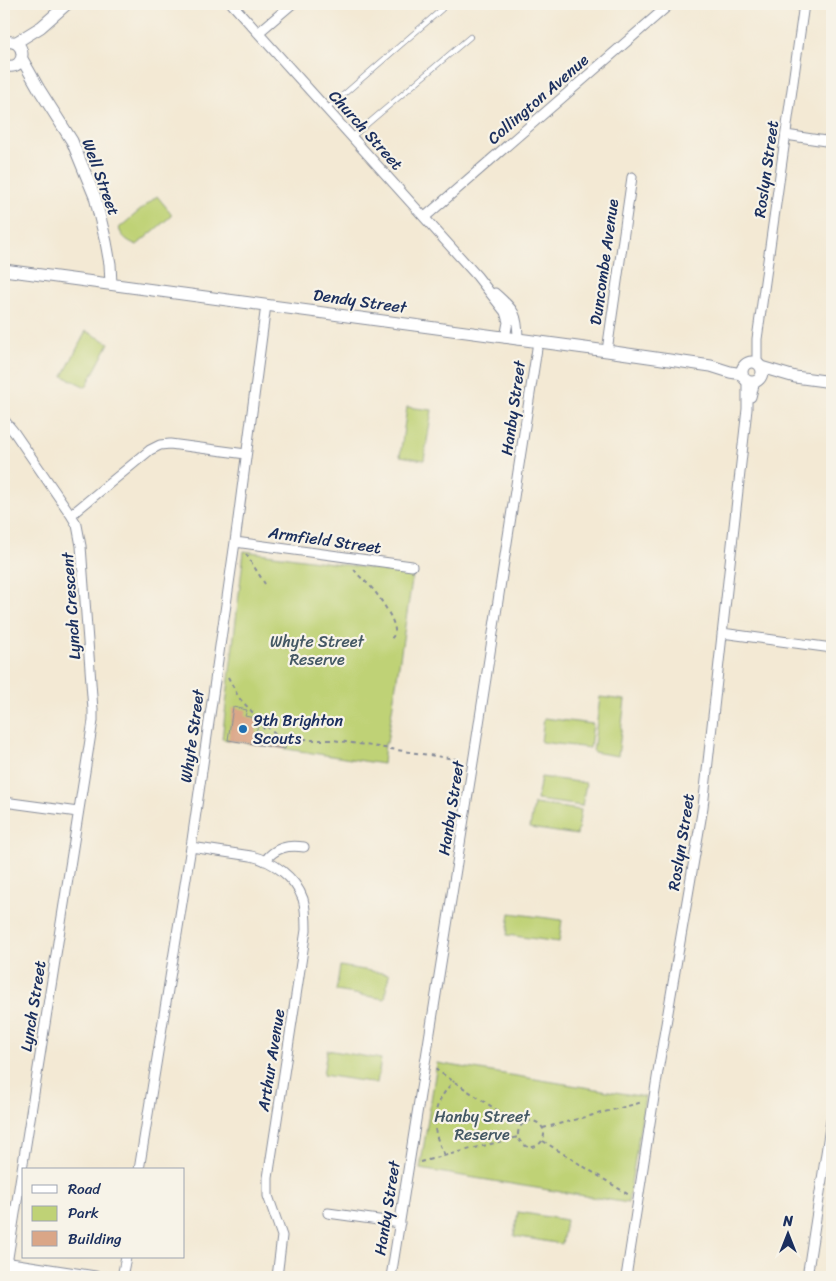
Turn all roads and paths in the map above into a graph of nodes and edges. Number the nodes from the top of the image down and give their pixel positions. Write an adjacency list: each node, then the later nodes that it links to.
1 (67, 4): 9 (street)
2 (232, 4): 7 (street, Church Street)
3 (292, 4): 7 (street)
4 (670, 4): 15 (street, Collington Avenue)
5 (804, 4): 11 (street, Roslyn Street)
6 (442, 8): 10 (lane)
7 (258, 33): 10 (street, Church Street)
8 (470, 37): 12 (lane)
9 (10, 54): 18 (street, Well Street)
10 (327, 109): 12 (street, Church Street)
11 (786, 135): 13 (street); 24 (street, Roslyn Street)
12 (352, 137): 15 (street, Church Street)
13 (832, 142)
14 (632, 177): 23 (street, Duncombe Avenue)
15 (425, 217): 17 (street, Church Street)
16 (4, 270): 18 (street, Dendy Street)
17 (477, 276): 20 (street, Church Street); 21 (street, Church Street)
18 (111, 284): 19 (street, Dendy Street)
19 (266, 305): 20 (street, Dendy Street); 27 (street, Whyte Street)
20 (505, 338): 21 (street, Dendy Street)
21 (518, 340): 22 (street, Dendy Street)
22 (538, 342): 23 (street, Dendy Street); 59 (street, Hanby Street)
23 (607, 351): 24 (street, Dendy Street)
24 (752, 371): 25 (street, Dendy Street); 34 (street, Roslyn Street)
25 (832, 382)
26 (4, 420): 28 (street, Lynch Crescent)
27 (246, 454): 28 (street); 29 (street, Whyte Street)
28 (71, 515): 42 (street, Lynch Crescent)
29 (235, 542): 31 (street, Armfield Street); 44 (street, Whyte Street)
30 (245, 552): 33 (path)
31 (352, 558): 32 (street, Armfield Street); 35 (path)
32 (412, 566)
33 (265, 584)
34 (722, 633): 36 (street); 66 (street, Roslyn Street)
35 (391, 639)
36 (832, 648)
37 (228, 677): 38 (path)
38 (260, 718): 39 (path); 39 (path)
39 (285, 738): 40 (path)
40 (461, 760)
41 (4, 802): 42 (street)
42 (78, 812): 61 (street, Lynch Street)
43 (304, 847): 45 (street)
44 (191, 848): 45 (street, Arthur Avenue); 56 (street, Whyte Street)
45 (266, 860): 64 (street, Arthur Avenue)
46 (435, 1069): 47 (path)
47 (454, 1081): 50 (path); 54 (path)
48 (644, 1102): 51 (path)
49 (832, 1114): 67 (street)
50 (521, 1126): 51 (path); 52 (path)
51 (543, 1128): 53 (path)
52 (518, 1138): 53 (path); 54 (path)
53 (543, 1141): 57 (path)
54 (445, 1156): 55 (path)
55 (420, 1162)
56 (140, 1168)
57 (628, 1195)
58 (328, 1213): 59 (street)
59 (400, 1223): 65 (street, Hanby Street)
60 (126, 1258): 63 (street)
61 (6, 1263): 62 (street)
62 (95, 1277)
63 (122, 1277)
64 (276, 1277)
65 (392, 1277)
66 (626, 1277)
67 (806, 1277)

